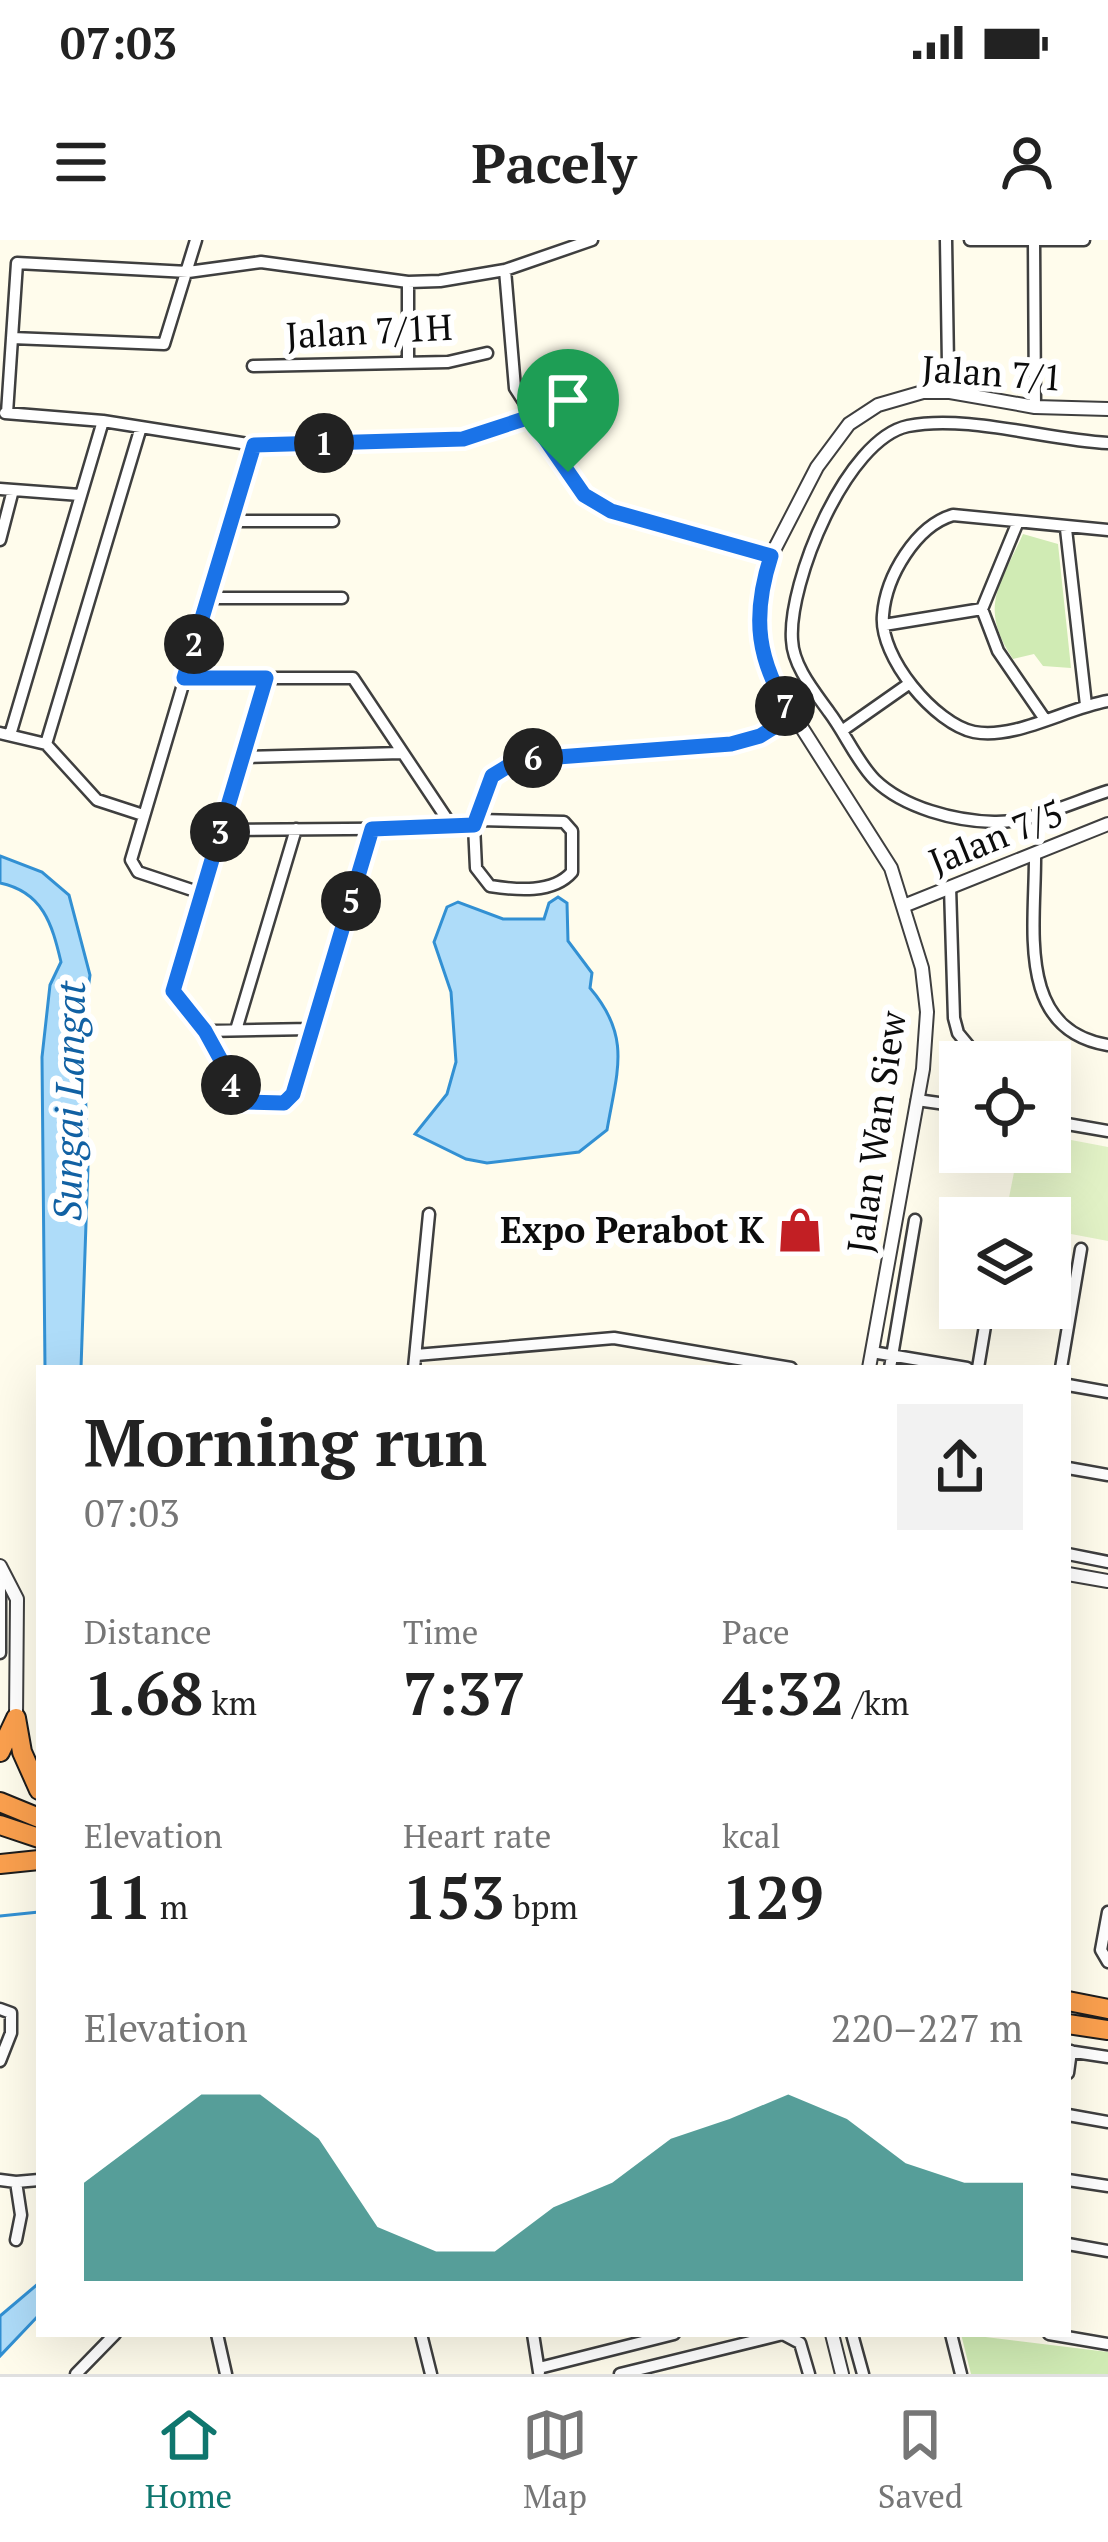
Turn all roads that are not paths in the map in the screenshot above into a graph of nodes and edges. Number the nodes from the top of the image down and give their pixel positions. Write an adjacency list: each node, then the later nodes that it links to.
1 (196, 240): 8 (street)
2 (592, 240): 7 (street)
3 (946, 240): 13 (street)
4 (970, 240): 6 (street)
5 (1084, 240): 6 (street)
6 (1034, 241): 15 (street)
7 (505, 270): 9 (street); 18 (street)
8 (188, 272): 9 (street); 10 (street); 10 (street)
9 (408, 282): 12 (street)
10 (12, 338): 17 (street)
11 (487, 352): 12 (street, Jalan 7/1H)
12 (408, 363): 14 (street, Jalan 7/1H)
13 (949, 364)
14 (253, 366)
15 (1035, 407): 16 (street, Jalan 7/1); 31 (street, Jalan 7/1)
16 (1108, 410)
17 (4, 413): 19 (street)
18 (530, 417): 22 (street); 31 (street)
19 (103, 421): 20 (street); 24 (street)
20 (141, 427): 22 (street); 45 (street)
21 (1108, 443): 43 (street)
22 (254, 445): 25 (street)
23 (7, 490): 24 (street); 30 (street)
24 (80, 495): 44 (street)
25 (231, 521): 26 (street); 32 (street)
26 (333, 521)
27 (1017, 524): 28 (street); 34 (street); 35 (street)
28 (1066, 530): 29 (street); 40 (street)
29 (1108, 530)
30 (0, 540)
31 (771, 556): 41 (street, Jalan 7/1)
32 (208, 598): 33 (street); 36 (street)
33 (342, 598)
34 (982, 609): 35 (street); 42 (street)
35 (884, 625): 38 (street)
36 (184, 678): 37 (street); 49 (street)
37 (266, 678): 46 (street); 47 (street)
38 (910, 683): 42 (street); 43 (street)
39 (1108, 701): 40 (street)
40 (1086, 704): 42 (street)
41 (792, 716): 50 (street); 59 (street, Jalan 7/1)
42 (1044, 718)
43 (843, 730): 48 (street)
44 (5, 734): 45 (street)
45 (46, 744): 49 (street)
46 (402, 753): 47 (street); 52 (street)
47 (242, 757): 55 (street)
48 (1108, 791)
49 (143, 815): 58 (street)
50 (473, 824): 50 (street); 52 (street)
51 (1108, 824): 56 (street, Jalan 7/5)
52 (452, 828): 54 (street)
53 (296, 829): 54 (street); 55 (street); 61 (street)
54 (372, 829): 60 (street)
55 (220, 830): 58 (street)
56 (1035, 853): 57 (street, Jalan 7/5); 64 (street)
57 (950, 887): 59 (street, Jalan 7/5); 63 (street)
58 (202, 893): 62 (street)
59 (906, 905): 65 (street, Jalan Wan Siew)
60 (311, 1029): 61 (street); 62 (street)
61 (236, 1030): 62 (street)
62 (205, 1031)
63 (965, 1041)
64 (1108, 1045)
65 (917, 1100): 66 (street); 73 (street, Jalan Wan Siew)
66 (939, 1103)
67 (1071, 1125): 68 (street)
68 (1108, 1131)
69 (429, 1214): 74 (street)
70 (915, 1220): 75 (street)
71 (1082, 1249): 80 (street)
72 (984, 1329): 79 (street)
73 (872, 1352): 75 (street); 77 (street, Jalan Wan Siew)
74 (415, 1362): 76 (street)
75 (891, 1362): 78 (street)
76 (773, 1365)
77 (870, 1365)
78 (929, 1365)
79 (978, 1365)
80 (1062, 1365)
81 (1071, 1386): 82 (street)
82 (1108, 1392)
83 (1071, 1469): 84 (street)
84 (1108, 1475)
85 (1071, 1555): 86 (street)
86 (1108, 1562)
87 (0, 1566): 92 (street)
88 (1071, 1575): 89 (street)
89 (1108, 1581)
90 (0, 1584): 91 (street)
91 (0, 1653)
92 (16, 1718): 93 (highway); 94 (highway)
93 (0, 1752)
94 (36, 1783)
95 (0, 1802): 96 (highway)
96 (36, 1816)
97 (0, 1825): 98 (highway)
98 (36, 1837)
99 (36, 1860): 100 (highway)
100 (0, 1864)
101 (1108, 1912): 102 (street)
102 (1104, 1956)
103 (0, 2009): 108 (street)
104 (1106, 2030): 105 (highway)
105 (1071, 2039)
106 (1071, 2040): 107 (street)
107 (1108, 2057)
108 (0, 2060)
109 (1071, 2116): 110 (street)
110 (1108, 2122)
111 (0, 2180): 114 (street)
112 (36, 2180): 114 (street)
113 (1071, 2180): 115 (street)
114 (16, 2182): 116 (street)
115 (1108, 2186)
116 (16, 2240)
117 (1071, 2245): 118 (street)
118 (1108, 2251)
119 (112, 2337): 132 (street)
120 (218, 2337): 133 (street)
121 (422, 2337): 134 (street)
122 (533, 2337): 131 (street)
123 (660, 2337): 131 (street)
124 (771, 2337): 135 (street)
125 (793, 2337): 136 (street)
126 (833, 2337): 137 (street)
127 (853, 2337): 138 (street)
128 (952, 2337): 139 (street)
129 (1067, 2337): 130 (street)
130 (1108, 2344)
131 (539, 2371)
132 (76, 2374)
133 (226, 2374)
134 (431, 2374)
135 (620, 2374)
136 (809, 2374)
137 (842, 2374)
138 (863, 2374)
139 (961, 2374)

